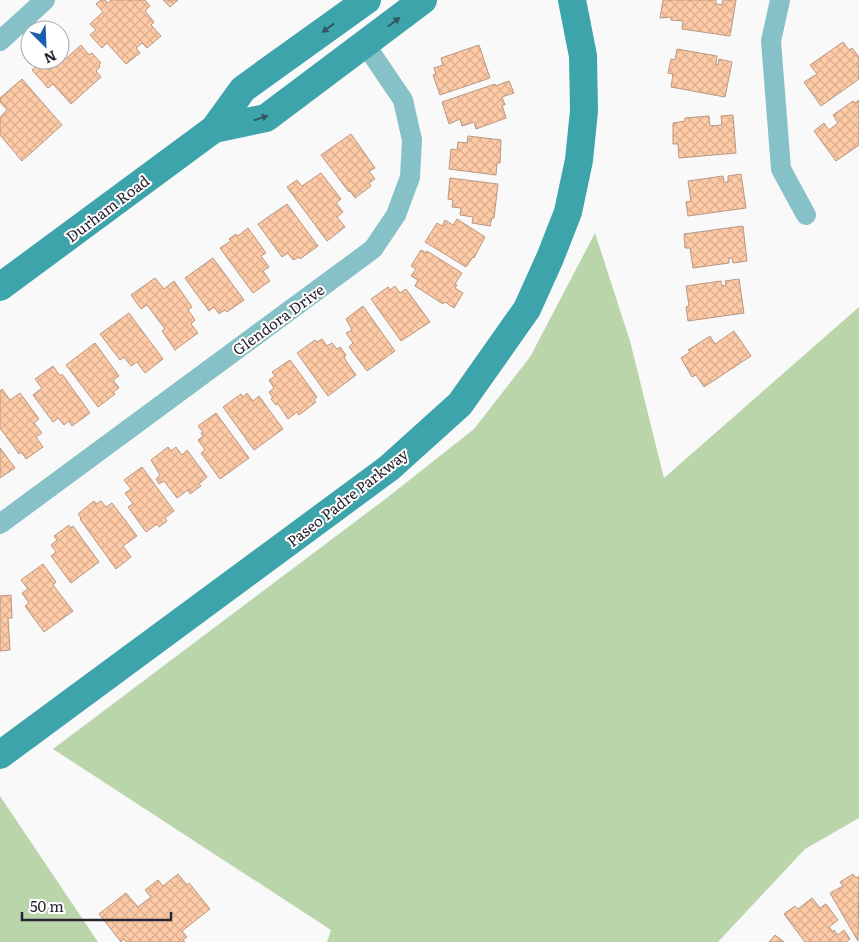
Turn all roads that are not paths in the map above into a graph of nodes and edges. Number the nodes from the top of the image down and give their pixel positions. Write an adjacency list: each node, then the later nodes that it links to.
1 (45, 0): 6 (street)
2 (367, 0): 8 (main road, Durham Road, one-way to 8)
3 (423, 0): 7 (main road, Durham Road, one-way to 3)
4 (572, 0): 12 (main road, Paseo Padre Parkway)
5 (780, 0): 9 (street)
6 (0, 41)
7 (365, 44): 8 (main road, Durham Road, one-way to 7); 11 (street, Glendora Drive)
8 (214, 129): 10 (main road, Durham Road)
9 (806, 215)
10 (0, 287)
11 (0, 524)
12 (0, 755)

